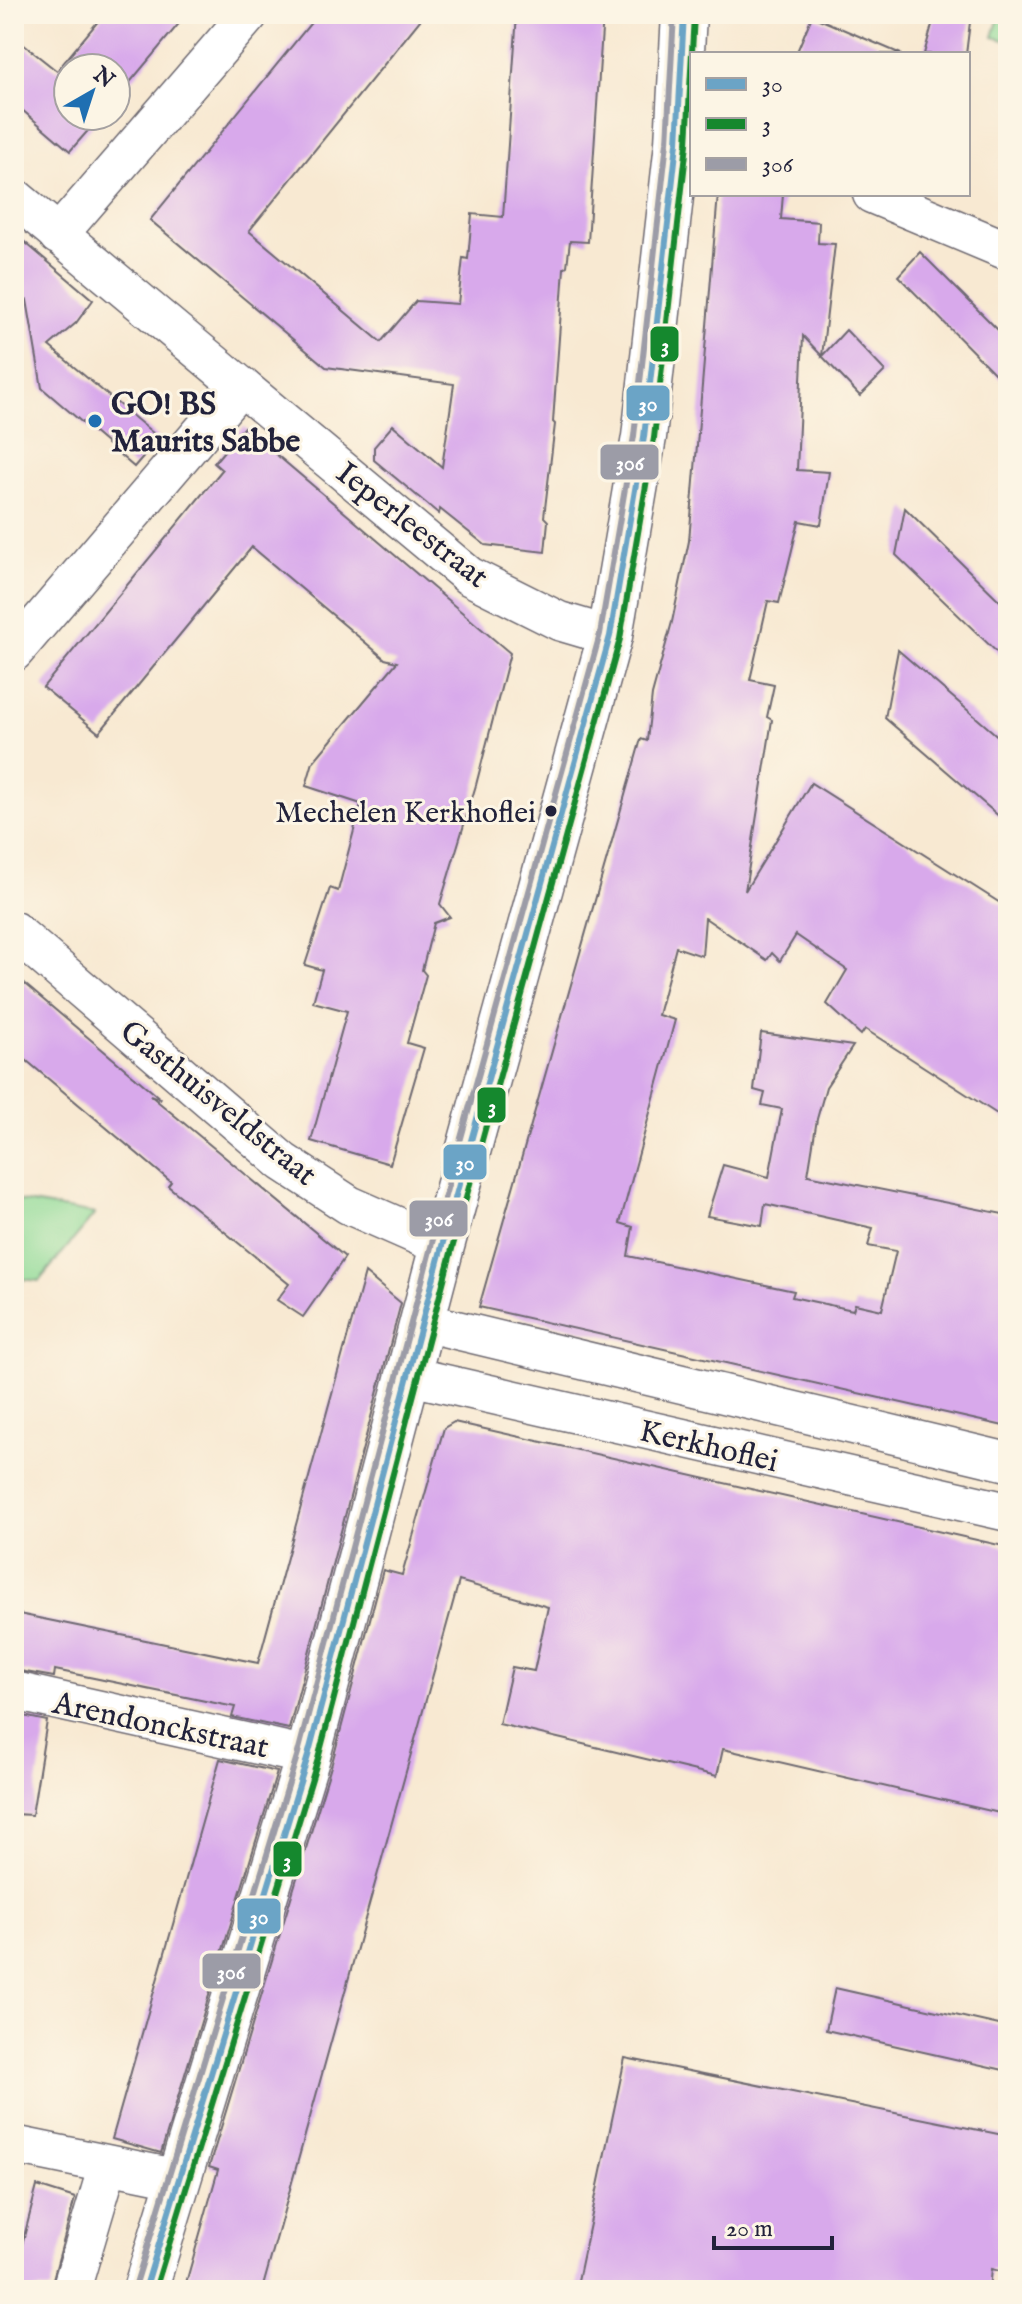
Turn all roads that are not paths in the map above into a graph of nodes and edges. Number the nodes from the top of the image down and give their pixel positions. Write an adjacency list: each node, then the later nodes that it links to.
1 (249, 14): 6 (street)
2 (684, 14): 3 (main road)
3 (684, 144): 9 (main road)
4 (877, 196): 7 (street)
5 (14, 197): 6 (street, Ieperleestraat)
6 (58, 235): 8 (street, Ieperleestraat)
7 (1008, 251)
8 (241, 386): 9 (street, Ieperleestraat); 10 (street)
9 (610, 636): 12 (main road)
10 (14, 652)
11 (14, 931): 12 (street, Gasthuisveldstraat)
12 (442, 1246): 13 (main road)
13 (423, 1322): 14 (main road); 15 (street, Kerkhoflei)
14 (410, 1376): 16 (street, Kerkhoflei); 18 (main road)
15 (1008, 1462)
16 (1008, 1512)
17 (14, 1691): 18 (street, Arendonckstraat)
18 (308, 1756): 21 (main road)
19 (14, 2145): 20 (street)
20 (108, 2165): 21 (street); 22 (street)
21 (180, 2179): 23 (main road)
22 (71, 2290)
23 (145, 2290)

